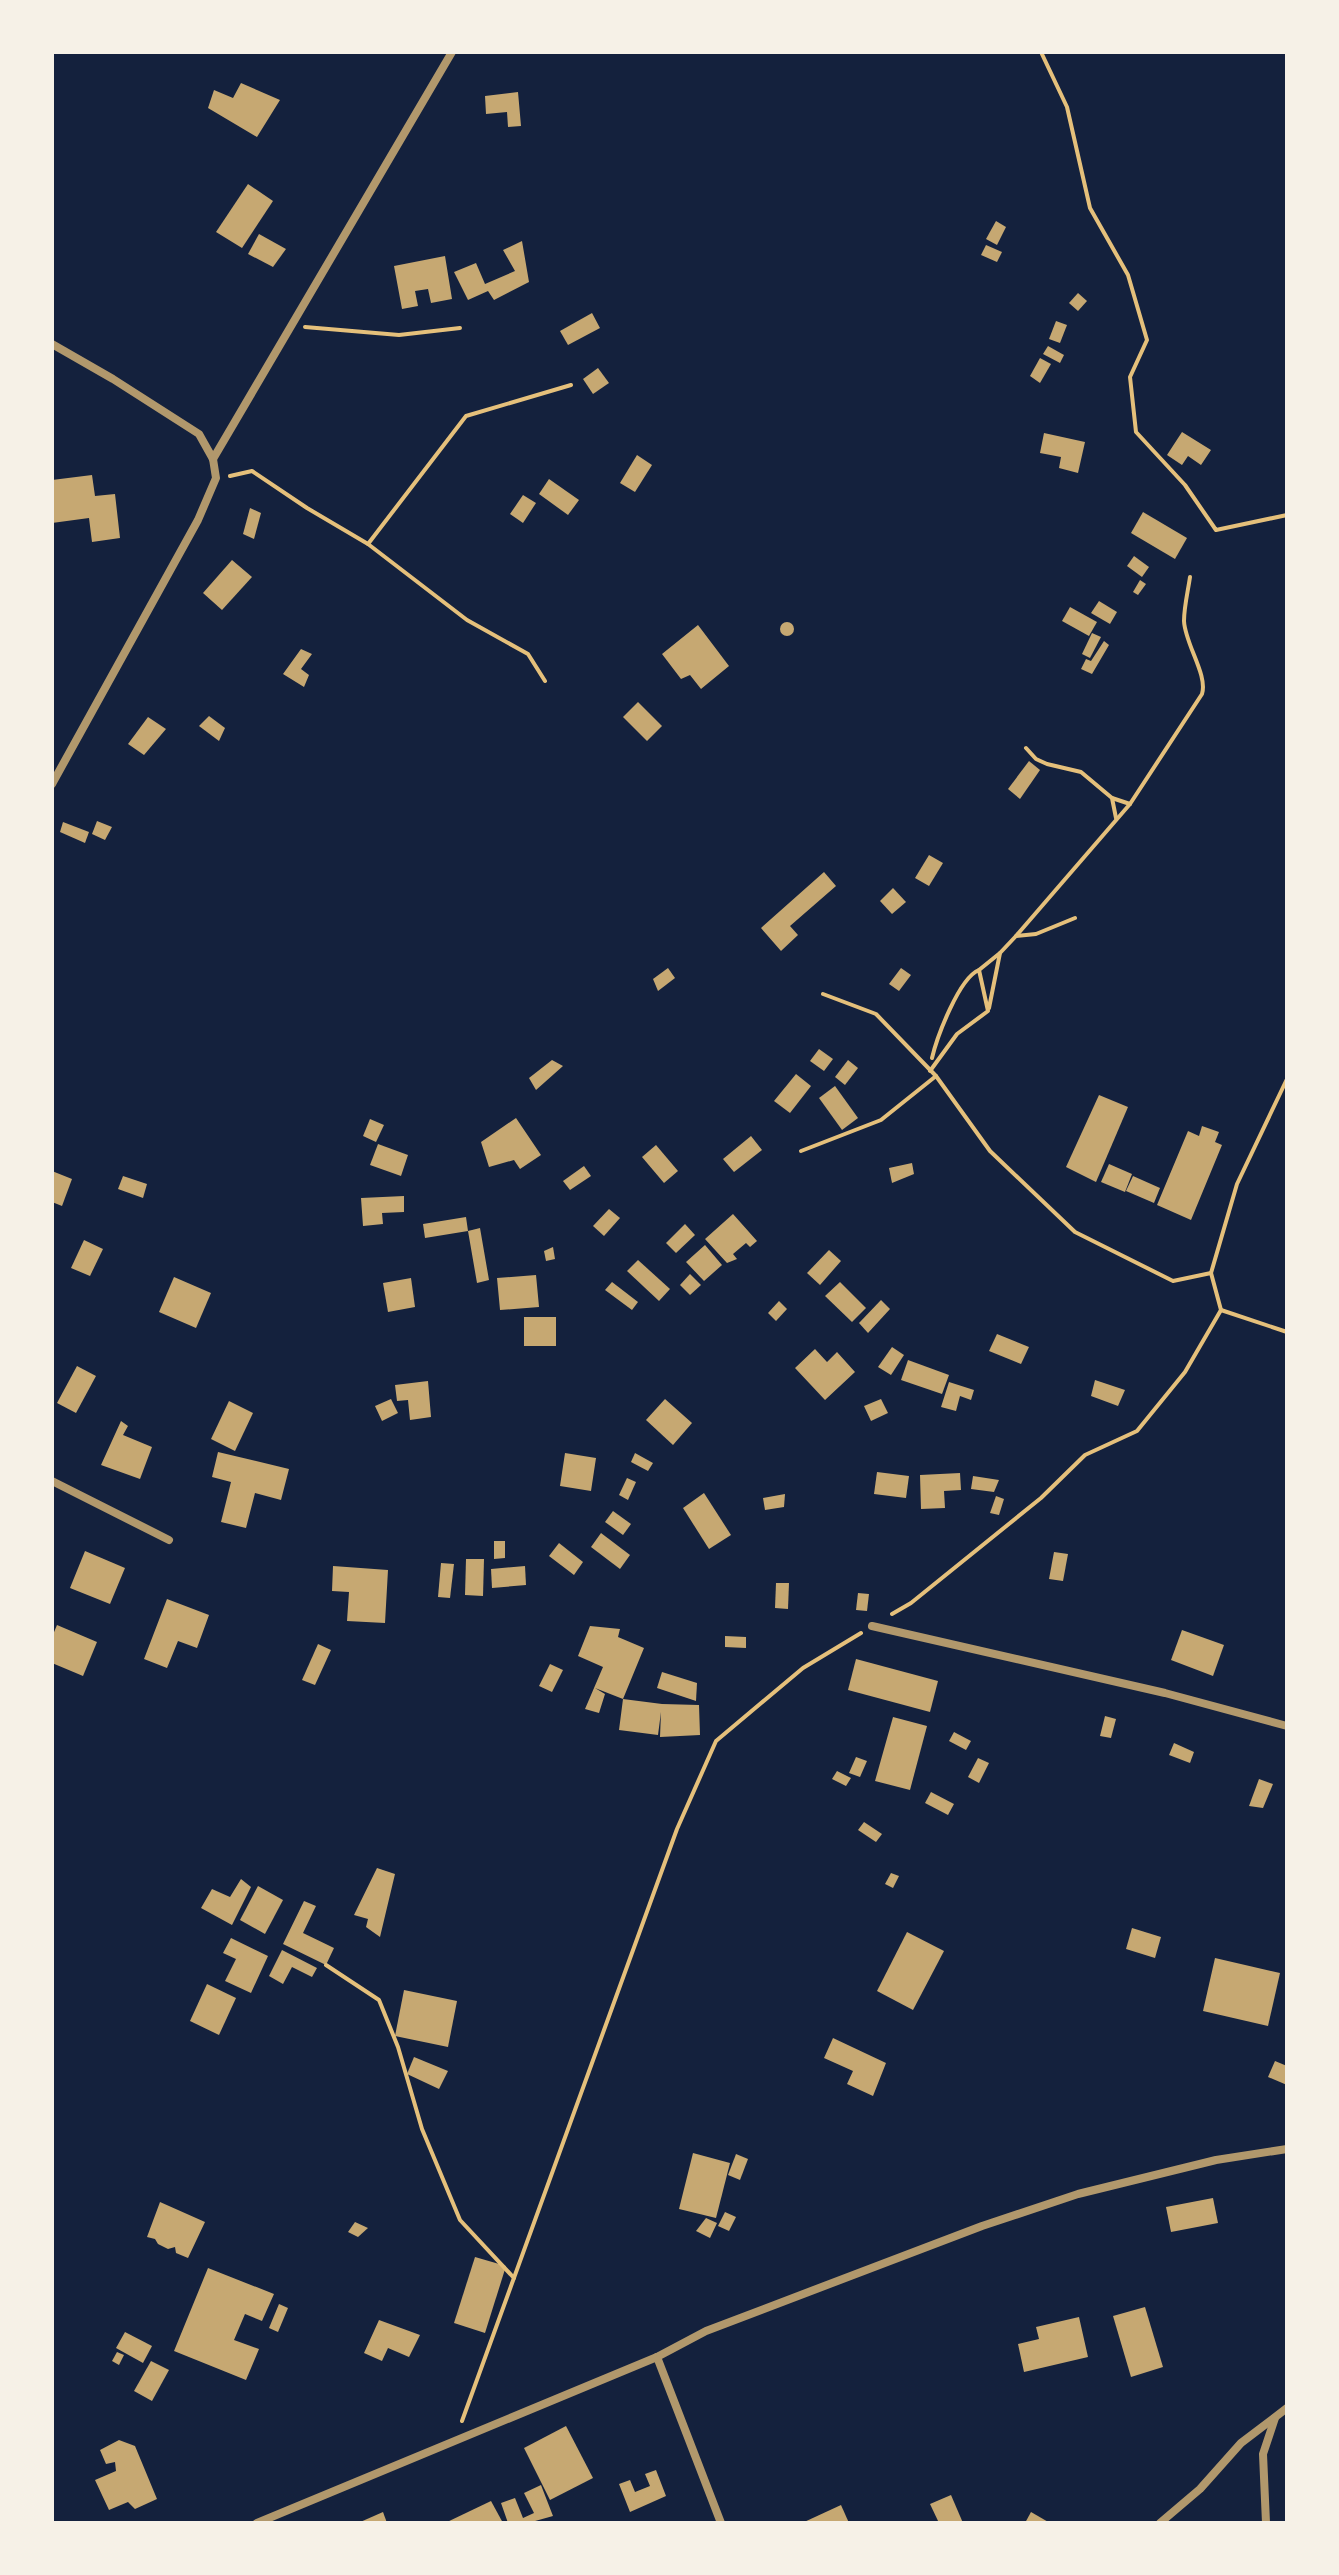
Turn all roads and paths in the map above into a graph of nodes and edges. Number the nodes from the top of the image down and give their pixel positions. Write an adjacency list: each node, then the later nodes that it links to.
1 (452, 52): 3 (street)
2 (1041, 52): 9 (path)
3 (291, 326): 4 (path); 7 (street)
4 (460, 328)
5 (52, 344): 7 (street)
6 (571, 385): 10 (path)
7 (213, 459): 8 (street)
8 (216, 478): 10 (path); 14 (street)
9 (1287, 515)
10 (368, 544): 12 (path)
11 (1190, 577): 16 (path)
12 (545, 681)
13 (1026, 748): 15 (path)
14 (52, 784)
15 (1112, 798): 16 (path); 17 (path)
16 (1130, 804): 17 (path)
17 (1116, 818): 19 (path)
18 (1075, 918): 19 (path)
19 (1016, 936): 20 (path)
20 (1000, 953): 21 (path); 23 (path)
21 (979, 970): 23 (path); 24 (path)
22 (823, 994): 25 (path)
23 (988, 1011): 25 (path)
24 (932, 1058)
25 (930, 1071): 26 (path)
26 (936, 1076): 28 (path); 29 (path)
27 (1287, 1079): 29 (path)
28 (801, 1151)
29 (1211, 1273): 30 (path)
30 (1221, 1310): 31 (path); 34 (path)
31 (1287, 1332)
32 (52, 1481): 33 (street)
33 (169, 1540)
34 (872, 1626): 35 (street); 38 (path)
35 (1287, 1726)
36 (326, 1965): 38 (path)
37 (1287, 2149): 39 (street)
38 (514, 2278): 42 (path)
39 (657, 2357): 42 (street); 44 (street)
40 (1287, 2408): 41 (street)
41 (1276, 2416): 45 (street); 46 (street)
42 (454, 2442): 43 (street)
43 (257, 2523)
44 (721, 2523)
45 (1160, 2523)
46 (1266, 2523)

